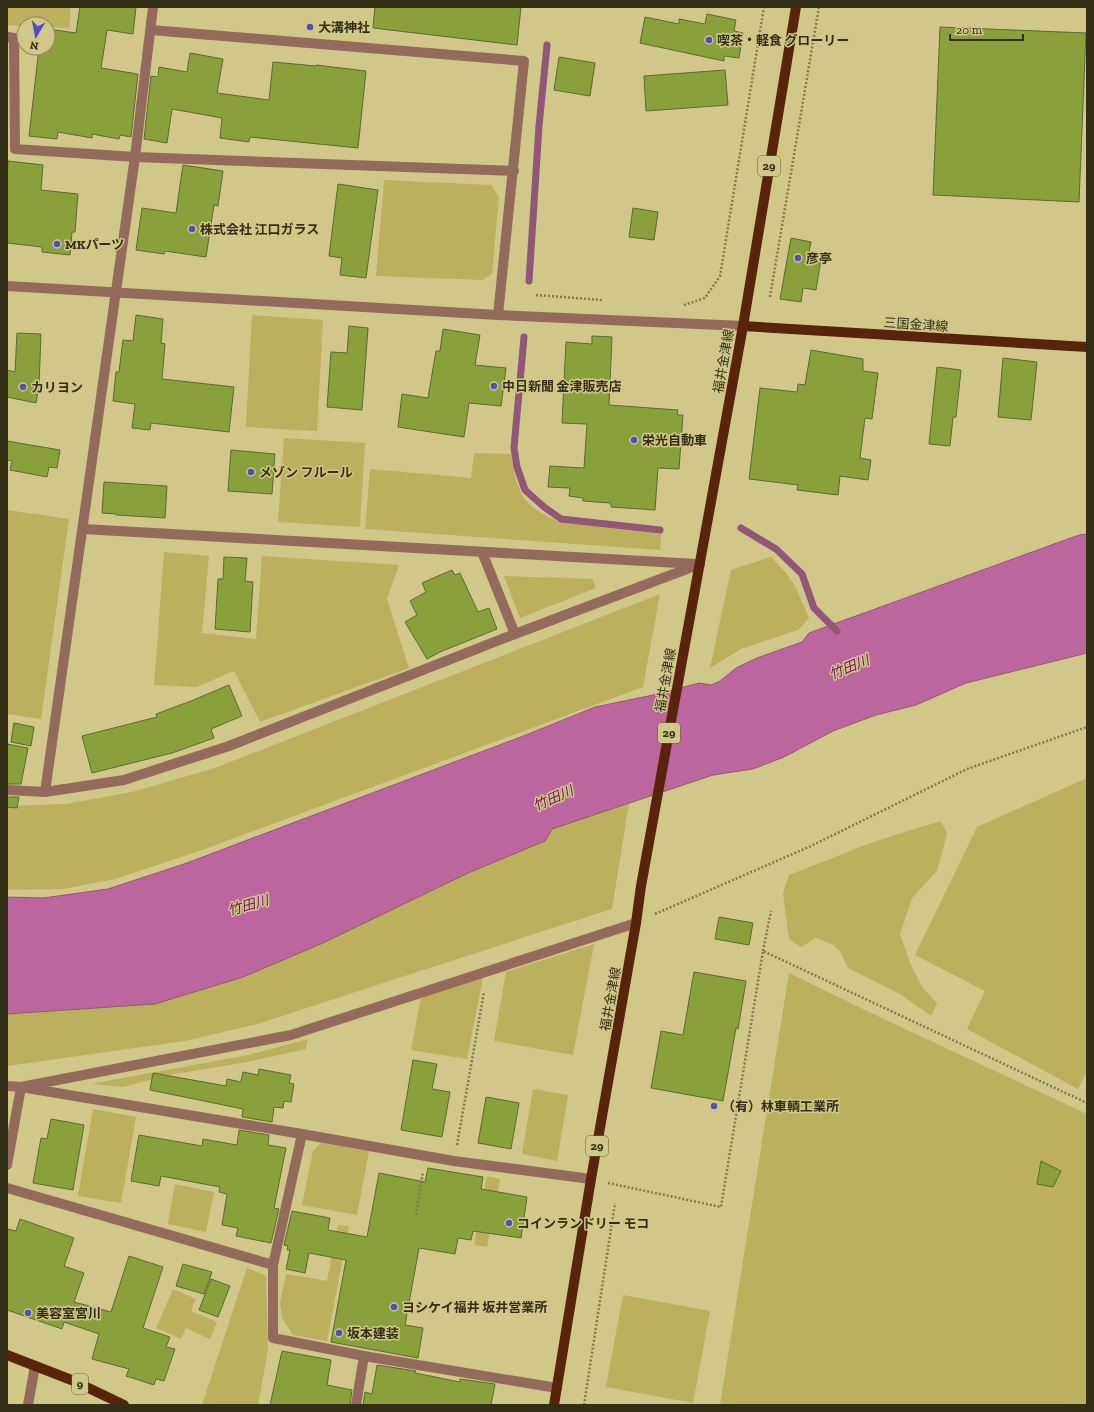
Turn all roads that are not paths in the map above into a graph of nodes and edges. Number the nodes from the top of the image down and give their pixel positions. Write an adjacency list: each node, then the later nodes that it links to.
1 (153, 7): 3 (street)
2 (796, 7): 10 (main road, 福井金津線 / 29)
3 (151, 30): 5 (street); 6 (street)
4 (7, 37): 5 (street)
5 (135, 157): 6 (street); 8 (street)
6 (514, 171): 9 (street)
7 (7, 286): 8 (street)
8 (115, 292): 9 (street); 12 (street)
9 (498, 314): 10 (street)
10 (743, 326): 11 (main road, 三国金津線); 14 (main road, 福井金津線 / 29)
11 (1087, 347)
12 (83, 529): 13 (street); 17 (street)
13 (482, 552): 14 (street); 15 (street)
14 (700, 564): 15 (street); 18 (main road, 福井金津線 / 29)
15 (515, 634): 17 (street)
16 (7, 790): 17 (street)
17 (45, 792)
18 (636, 923): 20 (street); 23 (main road, 福井金津線 / 29)
19 (7, 1086): 20 (street)
20 (21, 1087): 21 (street); 22 (street)
21 (302, 1134): 23 (street); 25 (street)
22 (7, 1165)
23 (591, 1179): 29 (main road, 福井金津線 / 29)
24 (7, 1188): 25 (street)
25 (273, 1265): 27 (street)
26 (7, 1355): 28 (main road, 9)
27 (364, 1356): 29 (street); 32 (street)
28 (35, 1366): 30 (street); 31 (main road, 9)
29 (557, 1388): 33 (main road, 福井金津線 / 29)
30 (28, 1405)
31 (124, 1405)
32 (356, 1405)
33 (554, 1405)

